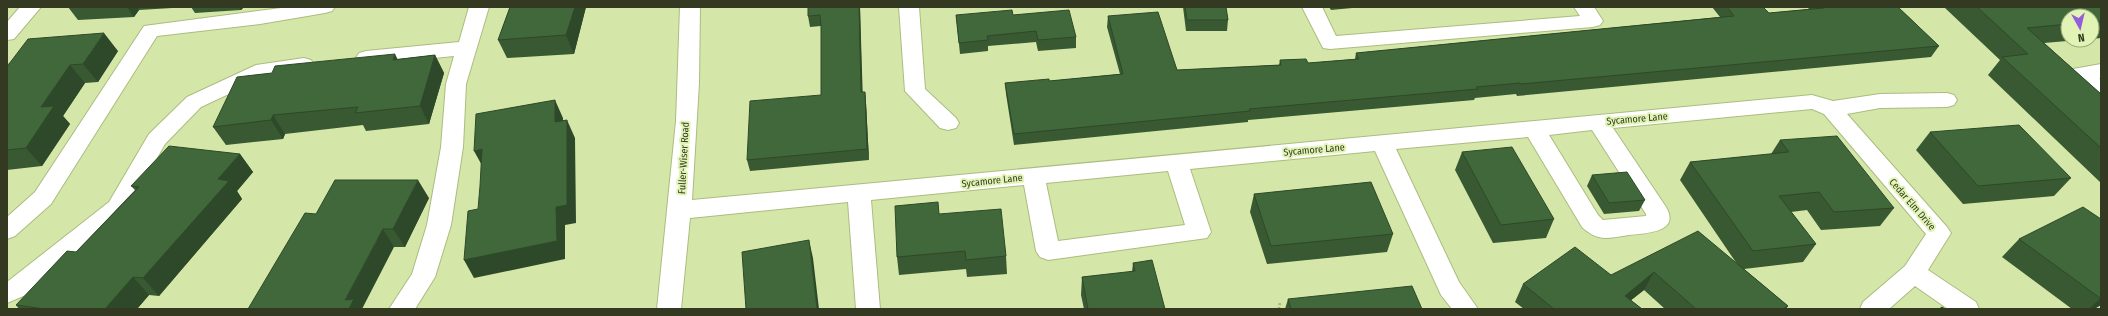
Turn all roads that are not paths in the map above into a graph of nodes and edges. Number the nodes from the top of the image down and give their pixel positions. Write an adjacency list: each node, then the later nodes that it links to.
1 (31, 7): 8 (street)
2 (325, 7): 24 (street)
3 (479, 7): 9 (street)
4 (690, 7): 23 (street, Fuller-Wiser Road)
5 (909, 7): 17 (street)
6 (1312, 7): 7 (street)
7 (1584, 7)
8 (7, 34)
9 (467, 48): 10 (street); 27 (street)
10 (349, 60)
11 (326, 63): 26 (street)
12 (2101, 71): 13 (street)
13 (2101, 92)
14 (1947, 100): 15 (street, Sycamore Lane)
15 (1830, 109): 16 (street, Sycamore Lane); 25 (street, Cedar Elm Drive)
16 (1597, 122): 18 (street, Sycamore Lane); 18 (street)
17 (948, 123)
18 (1534, 128): 19 (street, Sycamore Lane)
19 (1382, 142): 20 (street, Sycamore Lane); 30 (street)
20 (1176, 162): 21 (street, Sycamore Lane); 21 (street)
21 (1033, 176): 22 (street, Sycamore Lane)
22 (859, 193): 23 (street, Sycamore Lane); 29 (street)
23 (680, 210): 28 (street, Fuller-Wiser Road)
24 (7, 230)
25 (1914, 273): 31 (street); 32 (street)
26 (7, 293)
27 (401, 309)
28 (669, 309)
29 (868, 309)
30 (1466, 309)
31 (1872, 309)
32 (1966, 309)

